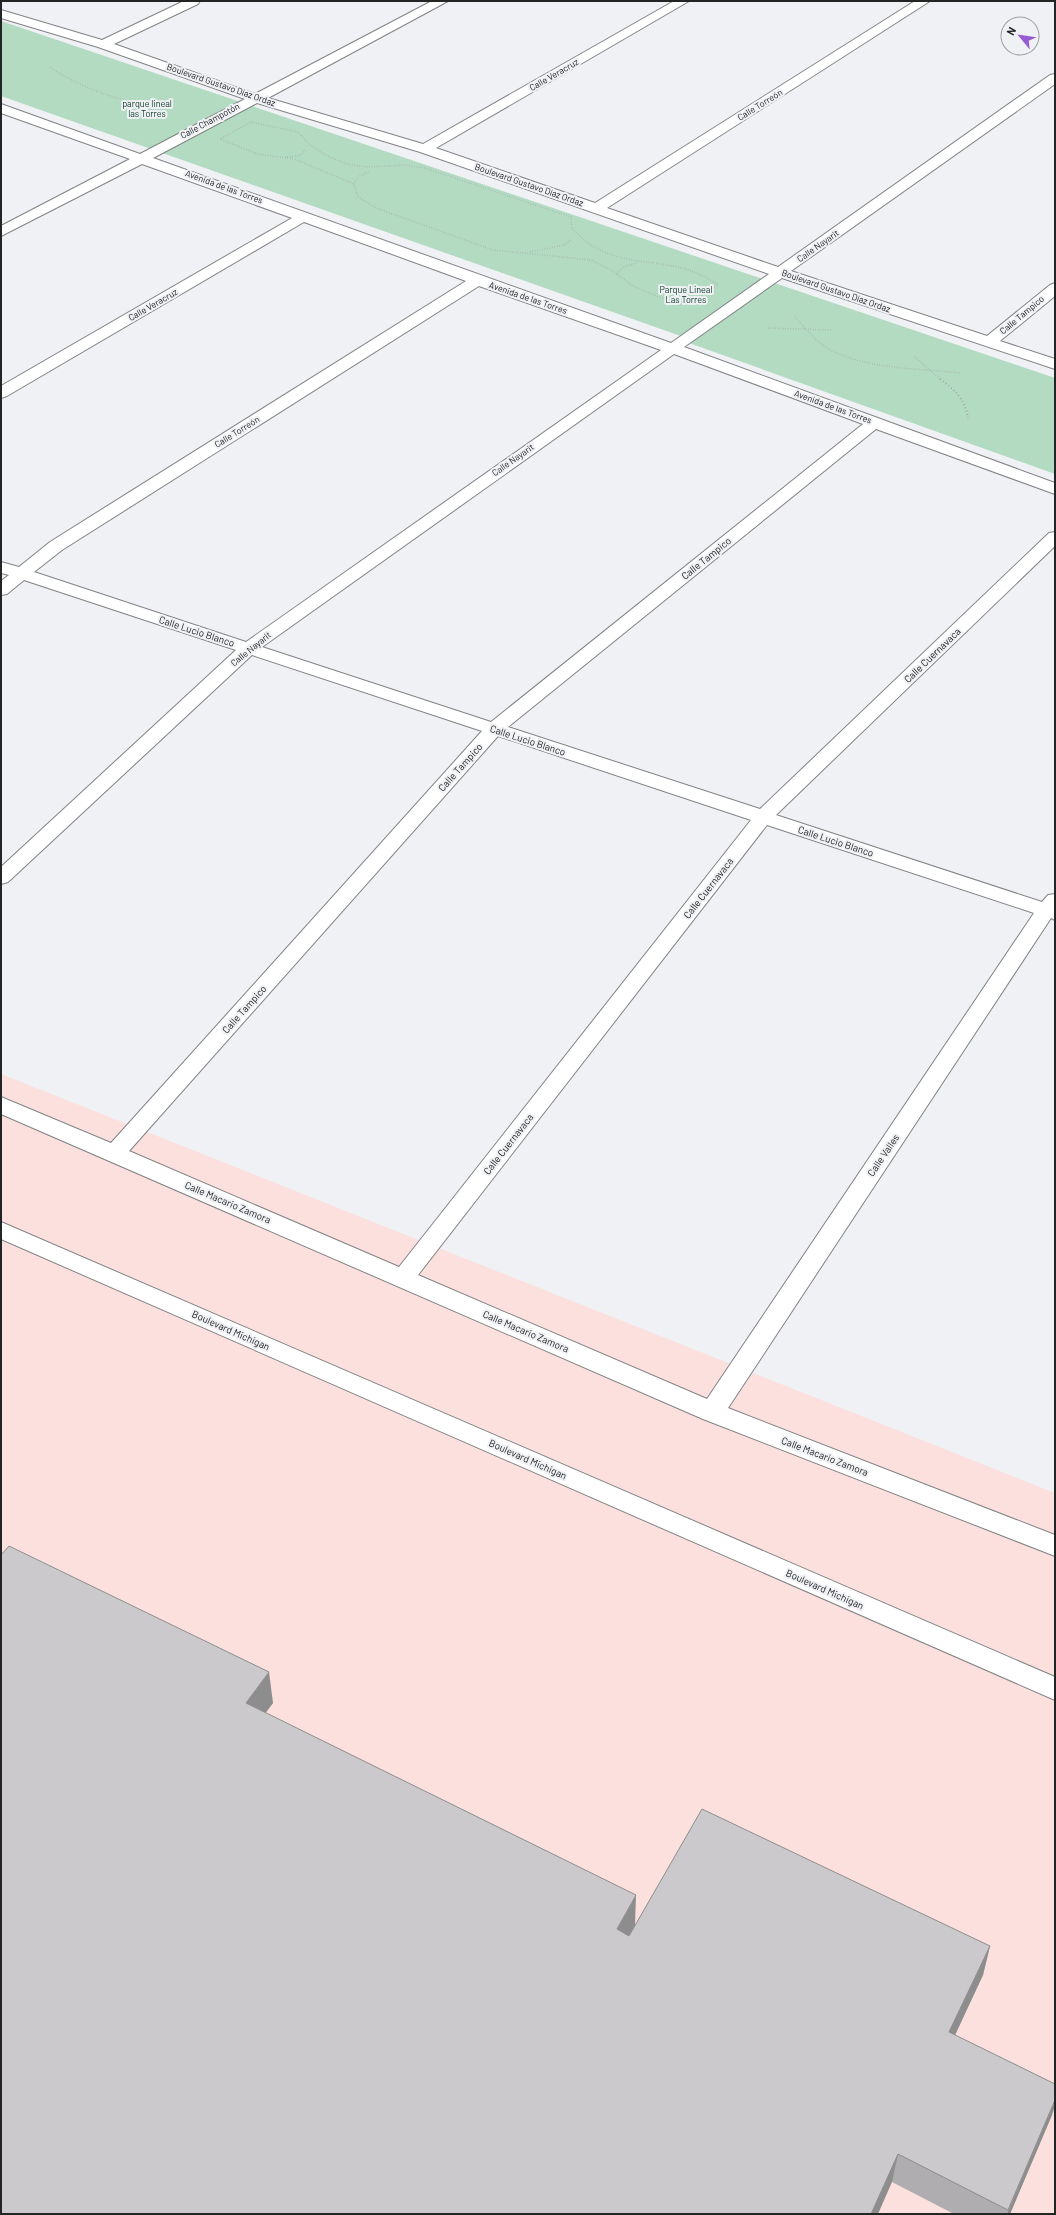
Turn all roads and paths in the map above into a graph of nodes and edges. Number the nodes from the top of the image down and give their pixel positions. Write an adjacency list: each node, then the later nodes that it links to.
1 (194, 1): 6 (street)
2 (442, 1): 8 (street, Calle Champotón)
3 (683, 1): 12 (street, Calle Veracruz)
4 (924, 1): 17 (street, Calle Torreón)
5 (1, 14): 6 (street, Boulevard Gustavo Díaz Ordaz)
6 (103, 44): 8 (street, Boulevard Gustavo Díaz Ordaz)
7 (1055, 78): 23 (street, Calle Nayarit)
8 (255, 98): 12 (street, Boulevard Gustavo Díaz Ordaz); 13 (street, Calle Champotón)
9 (1, 108): 13 (street, Avenida de las Torres)
10 (220, 139): 14 (path)
11 (309, 144): 14 (path)
12 (425, 149): 17 (street, Boulevard Gustavo Díaz Ordaz)
13 (141, 157): 18 (street, Avenida de las Torres); 20 (street, Calle Champotón)
14 (279, 157): 16 (path)
15 (383, 167): 16 (path)
16 (354, 184): 21 (path)
17 (597, 208): 23 (street, Boulevard Gustavo Díaz Ordaz)
18 (306, 216): 25 (street, Avenida de las Torres); 38 (street, Calle Veracruz)
19 (572, 229): 21 (path)
20 (1, 232)
21 (526, 253): 24 (path)
22 (651, 261): 24 (path)
23 (781, 273): 32 (street, Boulevard Gustavo Díaz Ordaz); 33 (street, Calle Nayarit)
24 (617, 274): 27 (path)
25 (478, 280): 33 (street, Avenida de las Torres); 44 (street, Calle Torreón)
26 (1055, 288): 32 (street, Calle Tampico)
27 (689, 303)
28 (792, 313): 30 (path)
29 (763, 328): 30 (path)
30 (806, 328): 31 (path); 36 (path)
31 (832, 330)
32 (989, 342): 35 (street, Boulevard Gustavo Díaz Ordaz)
33 (671, 348): 40 (street, Avenida de las Torres); 46 (street, Calle Nayarit)
34 (910, 353): 36 (path)
35 (1055, 364)
36 (926, 368): 37 (path); 39 (path)
37 (965, 373)
38 (1, 393)
39 (968, 421)
40 (875, 422): 41 (street, Avenida de las Torres); 47 (street, Calle Tampico)
41 (1055, 488)
42 (1055, 537): 48 (street, Calle Cuernavaca)
43 (1, 567): 44 (street, Calle Lucio Blanco)
44 (21, 573): 45 (street, Calle Torreón); 46 (street, Calle Lucio Blanco)
45 (1, 590)
46 (249, 648): 47 (street, Calle Lucio Blanco); 49 (street, Calle Nayarit)
47 (494, 729): 48 (street, Calle Lucio Blanco); 52 (street, Calle Tampico)
48 (763, 817): 50 (street, Calle Lucio Blanco); 54 (street, Calle Cuernavaca)
49 (1, 878)
50 (1052, 907): 55 (street, Calle Valles)
51 (1, 1105): 52 (street, Calle Macario Zamora)
52 (115, 1153): 54 (street, Calle Macario Zamora)
53 (1, 1230): 57 (street, Boulevard Michigan)
54 (403, 1278): 55 (street, Calle Macario Zamora)
55 (712, 1412): 56 (street, Calle Macario Zamora)
56 (1055, 1546)
57 (1055, 1689)

